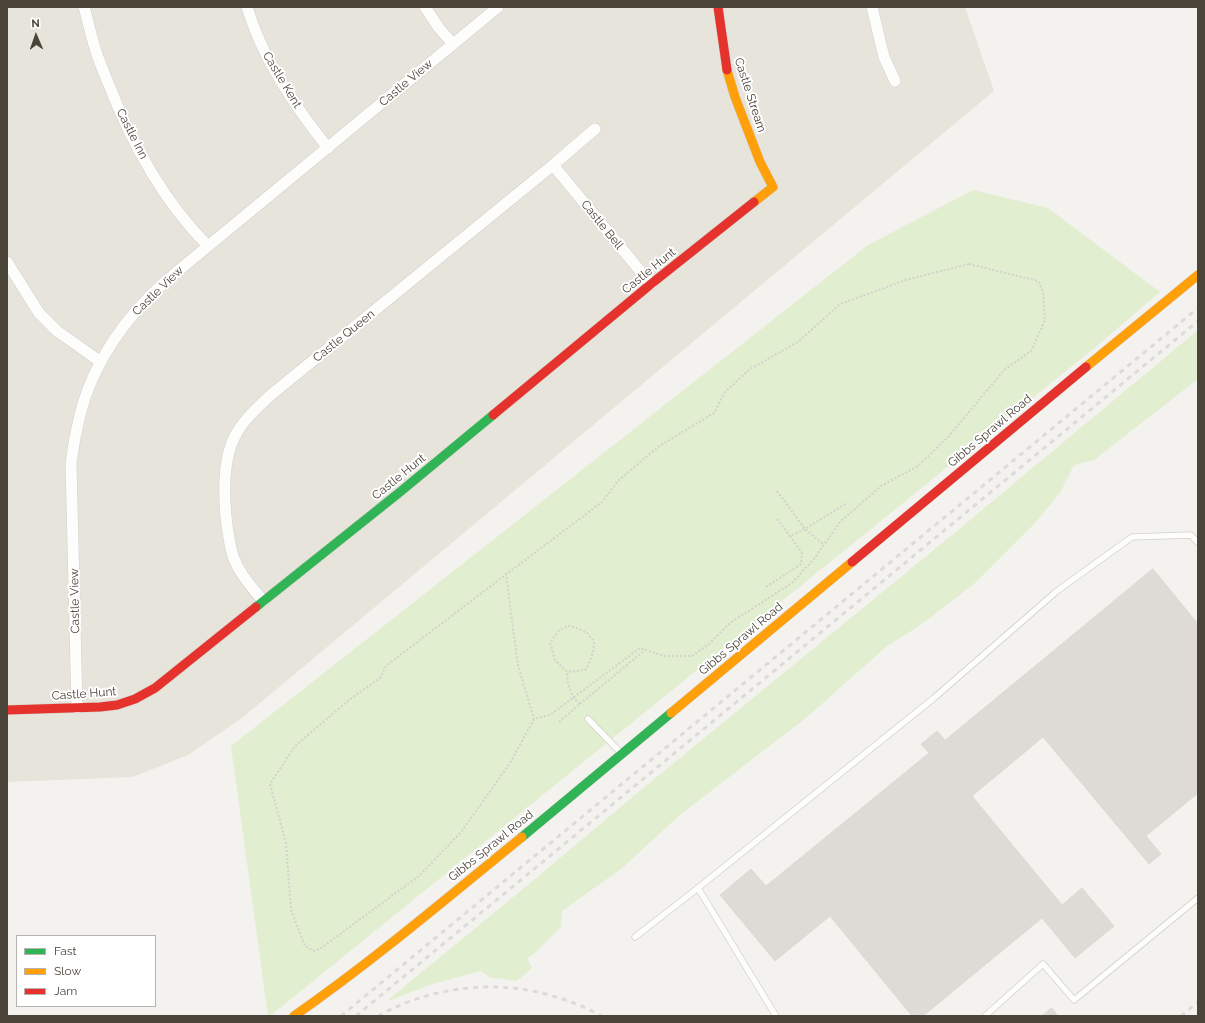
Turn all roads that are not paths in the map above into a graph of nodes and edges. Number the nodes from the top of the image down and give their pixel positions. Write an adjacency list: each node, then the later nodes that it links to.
1 (84, 7): 13 (street, Castle Inn)
2 (247, 7): 10 (street, Castle Kent)
3 (425, 7): 7 (street)
4 (498, 7): 7 (street, Castle View)
5 (718, 7): 12 (main road, Castle Stream)
6 (872, 7): 8 (street)
7 (453, 44): 10 (street, Castle View)
8 (895, 81)
9 (595, 129): 11 (street, Castle Queen)
10 (328, 148): 13 (street, Castle View)
11 (553, 165): 16 (street, Castle Bell); 19 (street, Castle Queen)
12 (773, 187): 16 (main road, Castle Hunt)
13 (208, 246): 17 (street, Castle View)
14 (7, 262): 17 (street)
15 (1198, 275): 23 (main road, Gibbs Sprawl Road)
16 (650, 284): 19 (main road, Castle Hunt)
17 (101, 362): 20 (street, Castle View)
18 (1198, 543): 24 (lane)
19 (263, 601): 20 (main road, Castle Hunt)
20 (77, 708): 21 (main road, Castle Hunt)
21 (7, 710)
22 (588, 719): 23 (lane)
23 (622, 754): 27 (main road, Gibbs Sprawl Road)
24 (698, 888): 26 (lane); 28 (lane)
25 (1198, 898): 29 (lane)
26 (635, 936)
27 (294, 1016)
28 (776, 1016)
29 (985, 1016)

